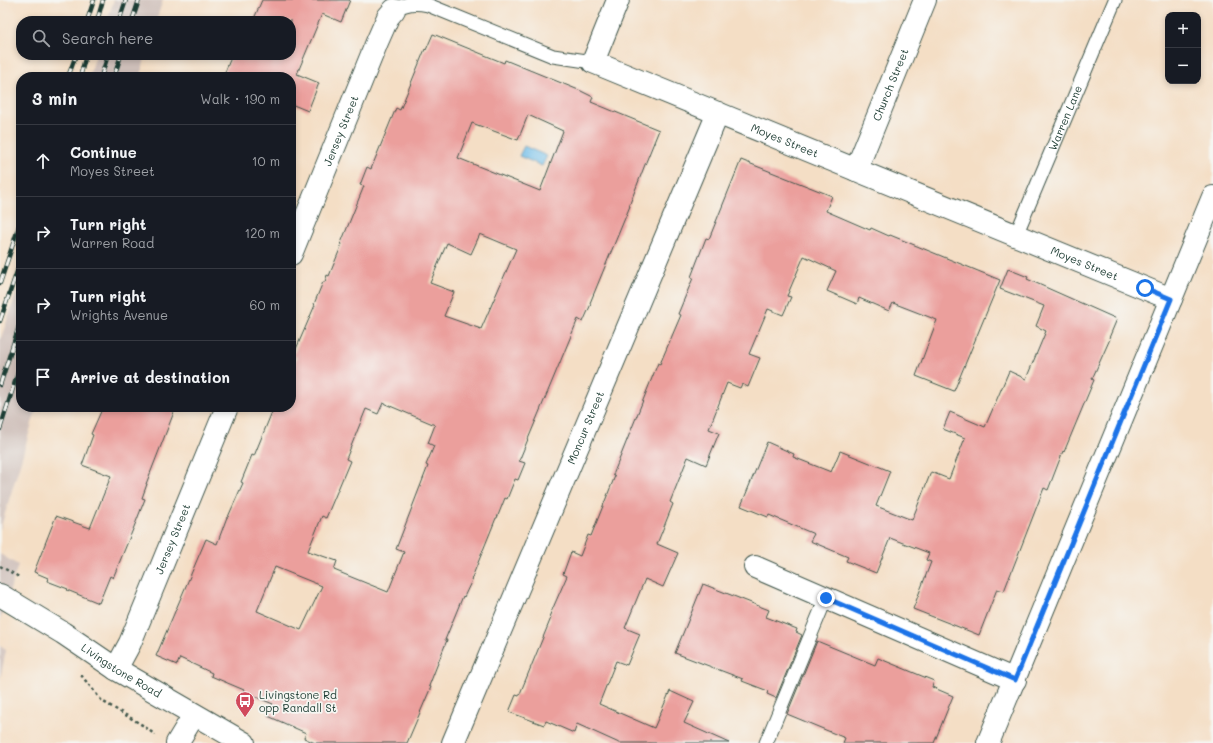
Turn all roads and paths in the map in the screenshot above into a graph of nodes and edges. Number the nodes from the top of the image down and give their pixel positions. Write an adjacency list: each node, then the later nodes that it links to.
1 (618, 0): 5 (street)
2 (925, 0): 7 (street, Church Street)
3 (1115, 0): 9 (lane, Warren Lane)
4 (394, 10): 5 (lane, Moyes Street); 10 (street, Jersey Street)
5 (593, 62): 6 (street, Moyes Street)
6 (718, 113): 7 (street, Moyes Street); 25 (street, Moncur Street)
7 (856, 170): 9 (street, Moyes Street)
8 (1213, 197): 11 (street)
9 (1016, 235): 11 (street, Moyes Street)
10 (296, 242)
11 (1171, 299): 20 (street)
12 (225, 412): 18 (street, Jersey Street)
13 (0, 566): 15 (path)
14 (755, 567): 17 (street)
15 (20, 577)
16 (5, 598): 18 (street, Livingstone Road)
17 (826, 598): 20 (street); 26 (lane)
18 (116, 669): 21 (street, Livingstone Road)
19 (80, 674): 22 (path)
20 (1015, 680): 27 (street)
21 (194, 715): 23 (street); 24 (street, Livingstone Road)
22 (155, 735)
23 (177, 743)
24 (244, 743)
25 (453, 743)
26 (766, 743)
27 (988, 743)

